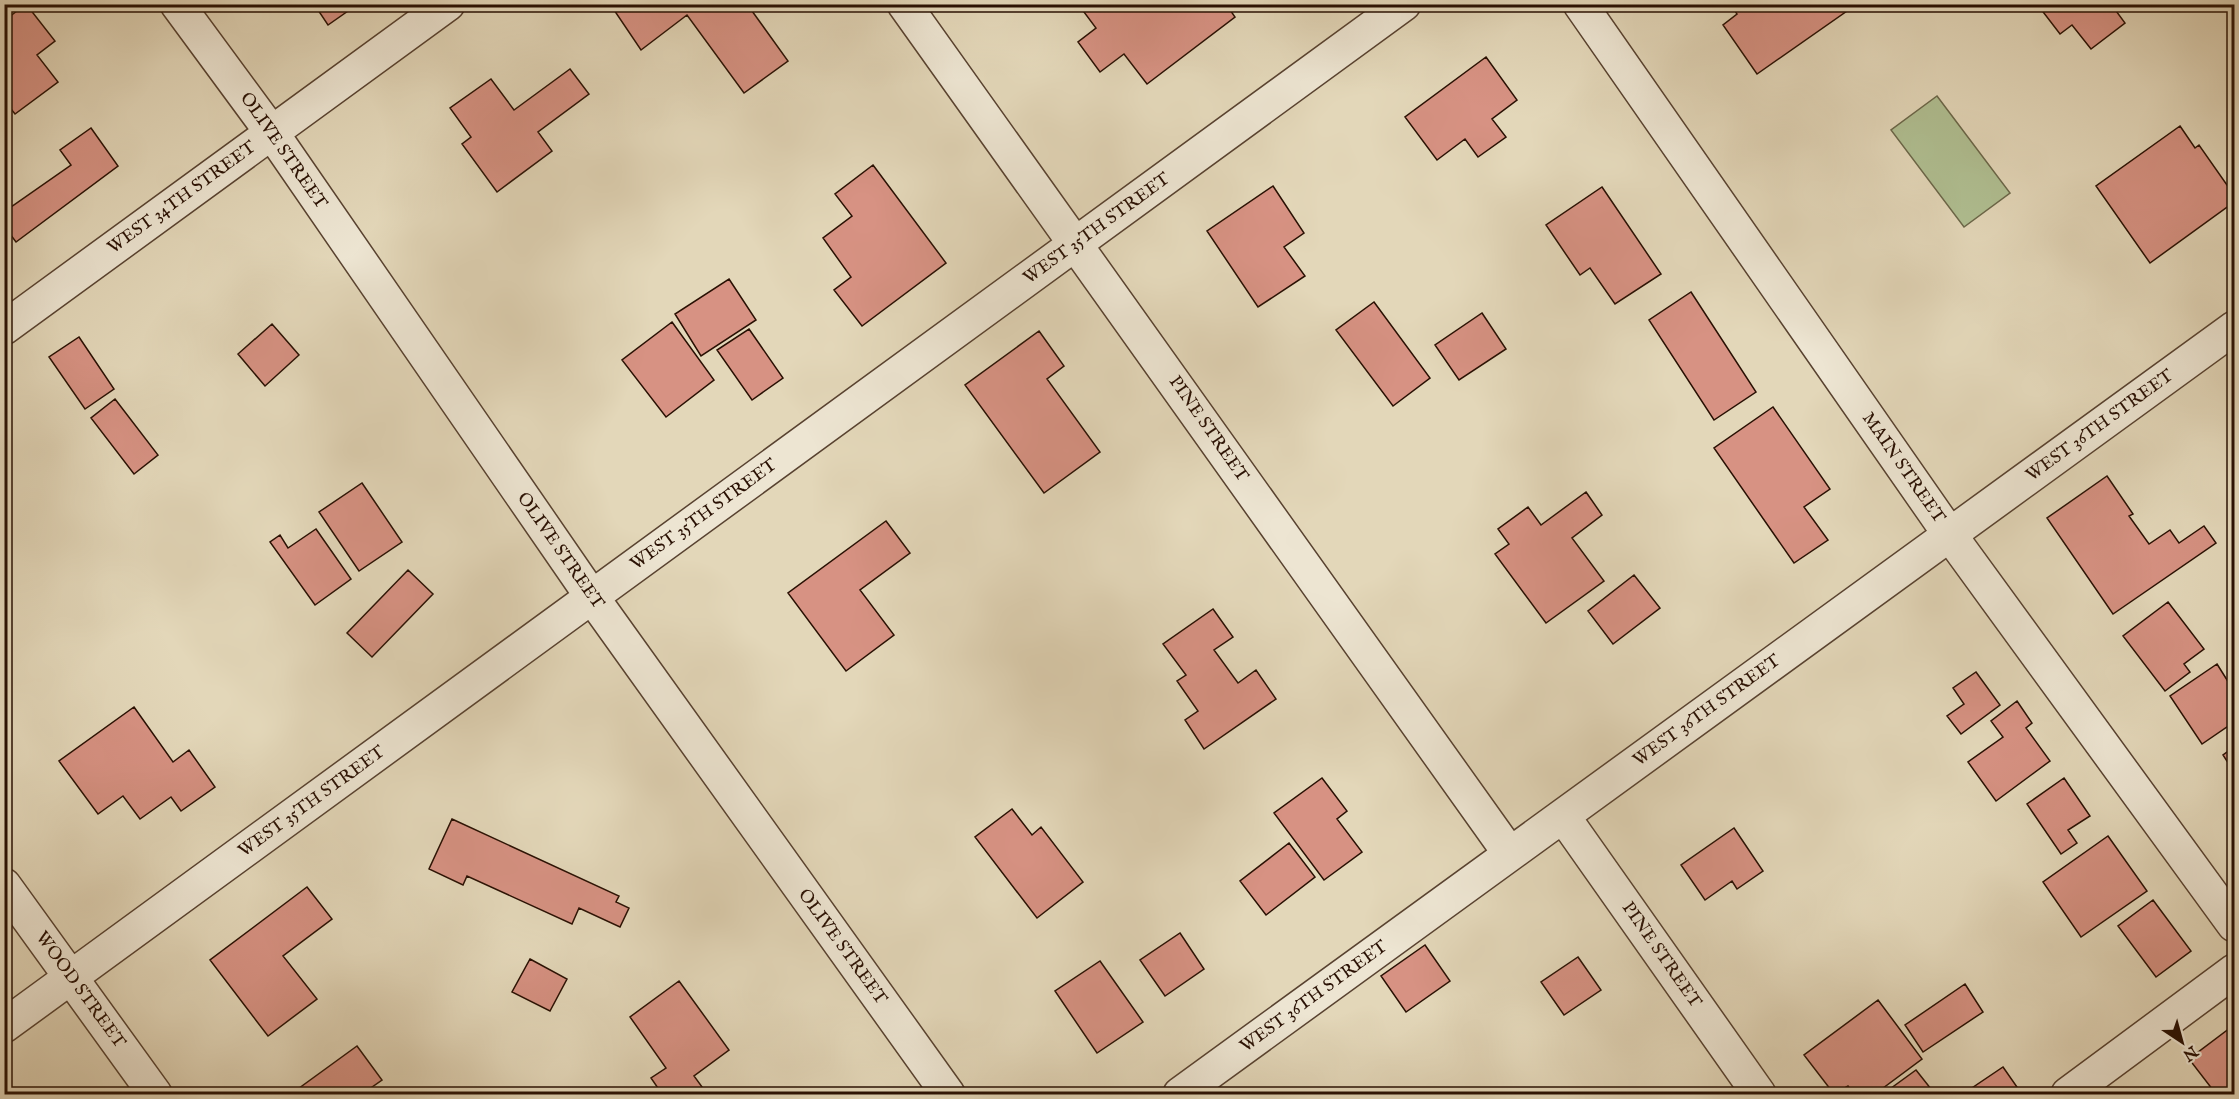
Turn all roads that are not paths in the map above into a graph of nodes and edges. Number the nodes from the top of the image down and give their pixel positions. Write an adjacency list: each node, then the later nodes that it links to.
1 (177, 4): 6 (street, OLIVE STREET)
2 (448, 4): 6 (street, WEST 34TH STREET)
3 (904, 4): 7 (street, PINE STREET)
4 (1404, 4): 7 (street, WEST 35TH STREET)
5 (1580, 4): 10 (street, MAIN STREET)
6 (272, 133): 8 (street, WEST 34TH STREET); 11 (street, OLIVE STREET)
7 (1076, 244): 11 (street, WEST 35TH STREET); 13 (street, PINE STREET)
8 (4, 328)
9 (2235, 328): 10 (street, WEST 36TH STREET)
10 (1950, 535): 12 (street, WEST 36TH STREET); 15 (street, MAIN STREET)
11 (592, 597): 17 (street, WEST 35TH STREET); 20 (street, OLIVE STREET)
12 (1563, 816): 13 (street, WEST 36TH STREET); 22 (street, PINE STREET)
13 (1510, 854): 21 (street, WEST 36TH STREET)
14 (4, 885): 17 (street, WOOD STREET)
15 (2235, 925)
16 (2235, 971): 23 (street)
17 (70, 978): 18 (street, WEST 35TH STREET); 19 (street, WOOD STREET)
18 (4, 1026)
19 (155, 1095)
20 (948, 1095)
21 (1180, 1095)
22 (1759, 1095)
23 (2068, 1095)

